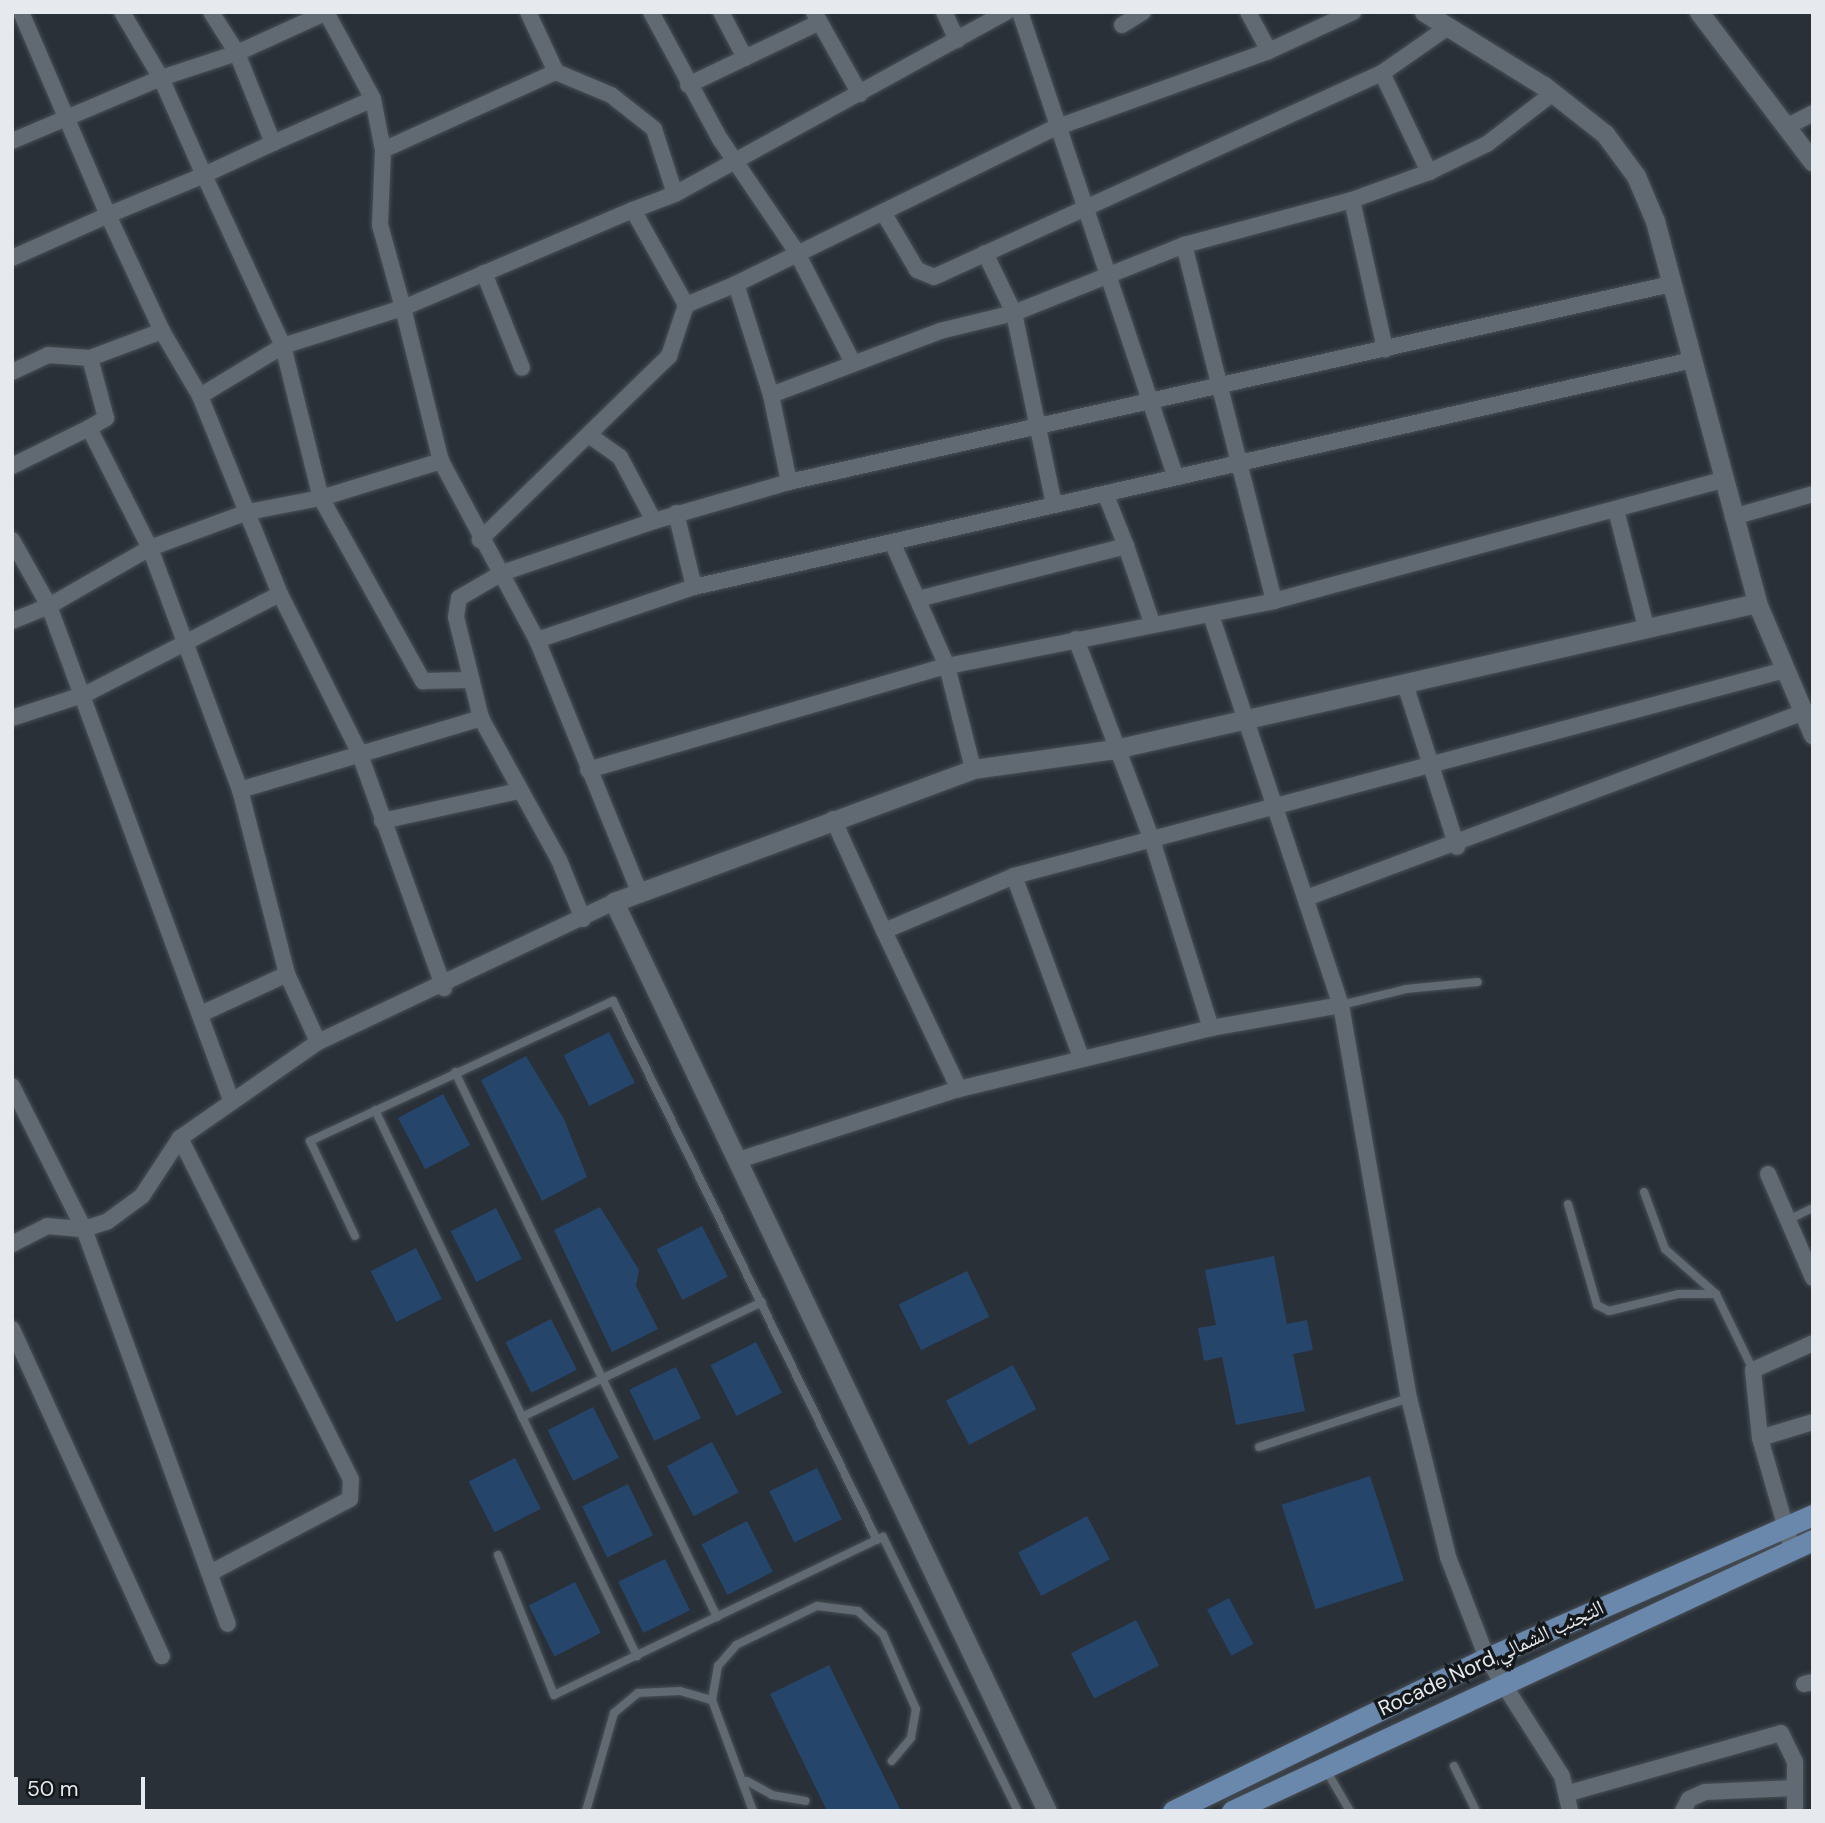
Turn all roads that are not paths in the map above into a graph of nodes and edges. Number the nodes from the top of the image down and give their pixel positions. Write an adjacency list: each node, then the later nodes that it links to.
1 (21, 12): 31 (street)
2 (122, 12): 25 (street)
3 (211, 12): 21 (street)
4 (326, 12): 21 (street); 29 (street)
5 (528, 12): 23 (street)
6 (651, 12): 26 (street)
7 (721, 12): 22 (street)
8 (944, 12): 19 (street)
9 (1006, 12): 19 (street)
10 (1020, 12): 33 (street)
11 (1143, 12): 17 (street)
12 (1248, 12): 20 (street)
13 (1353, 12): 20 (street)
14 (1424, 12): 18 (street)
15 (1699, 12): 32 (street)
16 (817, 17): 22 (street); 28 (street)
17 (1122, 25)
18 (1448, 27): 24 (street); 27 (street)
19 (957, 40): 28 (street)
20 (1269, 51): 33 (street)
21 (237, 53): 25 (street); 35 (street)
22 (745, 58): 26 (street)
23 (556, 72): 36 (street); 41 (street)
24 (1382, 73): 39 (street); 43 (street)
25 (161, 78): 31 (street); 40 (street)
26 (688, 85): 37 (street)
27 (1553, 93): 39 (street); 54 (street)
28 (860, 94): 37 (street)
29 (373, 99): 35 (street); 36 (street)
30 (1813, 113): 32 (street)
31 (62, 119): 34 (street); 46 (street)
32 (1786, 127): 38 (street)
33 (1055, 128): 43 (street); 45 (street)
34 (12, 141)
35 (273, 143): 40 (street)
36 (383, 150): 56 (street)
37 (739, 159): 41 (street); 48 (street)
38 (1813, 162)
39 (1429, 172): 42 (street)
40 (204, 175): 46 (street); 59 (street)
41 (675, 194): 44 (street)
42 (1352, 200): 47 (street); 60 (street)
43 (1083, 208): 49 (street); 52 (street)
44 (633, 209): 51 (street); 55 (street)
45 (883, 212): 48 (street); 49 (street)
46 (108, 215): 50 (street); 58 (street)
47 (1184, 245): 52 (street); 66 (street)
48 (796, 251): 53 (street); 63 (street)
49 (985, 253): 57 (street)
50 (12, 258)
51 (484, 274): 56 (street); 64 (street)
52 (1105, 274): 57 (street); 69 (street)
53 (736, 284): 55 (street); 68 (street)
54 (1671, 284): 60 (street); 62 (street)
55 (686, 305): 72 (street)
56 (403, 309): 59 (street); 73 (street)
57 (1014, 313): 63 (street); 70 (street)
58 (162, 331): 61 (street); 67 (street)
59 (283, 346): 67 (street); 80 (street)
60 (1385, 349): 66 (street)
61 (90, 358): 65 (street); 71 (street)
62 (1692, 360): 74 (street); 77 (street)
63 (853, 363): 68 (street)
64 (522, 368)
65 (12, 372)
66 (1219, 385): 69 (street); 74 (street)
67 (200, 396): 84 (street)
68 (771, 396): 78 (street)
69 (1146, 403): 70 (street); 76 (street)
70 (1039, 426): 78 (street); 82 (street)
71 (89, 428): 75 (street); 92 (street)
72 (591, 437): 87 (street); 89 (street)
73 (441, 461): 80 (street); 89 (street)
74 (1238, 463): 76 (street); 97 (street)
75 (12, 466)
76 (1175, 476): 81 (street)
77 (1721, 480): 83 (street); 86 (street)
78 (789, 482): 85 (street)
79 (1813, 494): 86 (street)
80 (321, 498): 84 (street); 109 (street)
81 (1107, 498): 82 (street); 91 (street)
82 (1054, 505): 90 (street)
83 (1616, 510): 97 (street); 103 (street)
84 (248, 512): 92 (street); 95 (street)
85 (676, 513): 87 (street); 94 (street)
86 (1733, 517): 98 (street)
87 (654, 521): 93 (street)
88 (12, 540): 99 (street)
89 (480, 540): 93 (street)
90 (892, 542): 94 (street); 96 (street)
91 (1126, 547): 96 (street); 102 (street)
92 (150, 548): 99 (street); 104 (street)
93 (502, 573): 106 (street); 109 (street)
94 (694, 587): 106 (street)
95 (280, 594): 104 (street); 118 (street)
96 (918, 599): 107 (street)
97 (1274, 601): 100 (street)
98 (1757, 603): 103 (street); 108 (street)
99 (48, 606): 101 (street); 111 (street)
100 (1211, 615): 102 (street); 115 (street)
101 (12, 621)
102 (1152, 623): 105 (street)
103 (1646, 627): 110 (street)
104 (184, 639): 111 (street); 122 (street)
105 (1076, 639): 107 (street); 117 (street)
106 (537, 640): 121 (street)
107 (947, 666): 120 (street); 121 (street)
108 (1785, 670): 112 (street); 119 (street)
109 (468, 680): 114 (street)
110 (1405, 684): 115 (street); 119 (street)
111 (86, 694): 113 (street); 139 (street)
112 (1801, 713): 116 (street); 128 (street)
113 (12, 718)
114 (481, 718): 118 (street); 123 (street)
115 (1249, 720): 117 (street); 124 (street)
116 (1813, 735)
117 (1115, 749): 120 (street); 127 (street)
118 (359, 752): 122 (street); 126 (street)
119 (1429, 761): 124 (street); 128 (street)
120 (973, 769): 125 (street)
121 (588, 770): 130 (street)
122 (240, 790): 135 (street)
123 (519, 791): 126 (street); 133 (street)
124 (1279, 805): 127 (street); 131 (street)
125 (833, 820): 130 (street); 134 (street)
126 (382, 821): 137 (street)
127 (1152, 840): 129 (street); 140 (street)
128 (1457, 847): 131 (street)
129 (1014, 876): 134 (street); 142 (street)
130 (639, 891): 132 (street)
131 (1309, 897): 138 (street)
132 (614, 902): 133 (street); 149 (street)
133 (583, 919): 137 (street)
134 (884, 931): 145 (street)
135 (287, 974): 139 (street); 141 (street)
136 (1478, 982): 138 (lane)
137 (444, 988): 141 (street)
138 (1341, 1005): 140 (street); 165 (street)
139 (201, 1014): 146 (street)
140 (1211, 1028): 142 (street)
141 (318, 1042): 146 (street)
142 (1081, 1057): 145 (street)
143 (455, 1072): 147 (lane); 160 (lane); 164 (lane)
144 (12, 1086): 155 (street)
145 (959, 1089): 149 (street)
146 (230, 1097): 148 (street)
147 (375, 1110): 156 (lane); 166 (lane)
148 (180, 1138): 155 (street); 176 (street)
149 (742, 1159): 195 (street)
150 (1768, 1174): 154 (street)
151 (1644, 1192): 159 (lane)
152 (1568, 1204): 159 (lane)
153 (1813, 1208): 154 (lane)
154 (1788, 1220): 158 (street)
155 (84, 1229): 157 (street); 176 (street)
156 (355, 1236)
157 (12, 1244)
158 (1813, 1278)
159 (1716, 1294): 163 (lane)
160 (762, 1301): 164 (lane); 172 (lane)
161 (12, 1329): 179 (street)
162 (1813, 1343): 163 (street)
163 (1753, 1370): 168 (street)
164 (602, 1379): 166 (lane); 177 (lane)
165 (1409, 1398): 169 (lane); 181 (street)
166 (522, 1417): 180 (lane)
167 (1813, 1422): 168 (street)
168 (1760, 1437): 171 (street)
169 (1259, 1447)
170 (1813, 1515): 171 (main road, Rocade Nord,التجنب الشمالي)
171 (1785, 1525): 174 (street); 181 (main road, Rocade Nord,التجنب الشمالي)
172 (877, 1540): 177 (lane); 194 (lane)
173 (1813, 1540): 174 (main road, Rocade Nord,التجنب الشمالي)
174 (1792, 1549): 182 (main road, Rocade Nord,التجنب الشمالي)
175 (498, 1555): 180 (lane)
176 (210, 1573): 178 (street)
177 (717, 1617): 180 (lane)
178 (228, 1624)
179 (162, 1656)
180 (637, 1656)
181 (1486, 1658): 182 (street); 196 (main road, Rocade Nord,التجنب الشمالي)
182 (1505, 1682): 186 (main road, Rocade Nord,التجنب الشمالي); 189 (street)
183 (712, 1700): 184 (lane); 187 (lane); 192 (lane)
184 (892, 1761)
185 (1454, 1766): 199 (lane)
186 (1325, 1768): 197 (main road, Rocade Nord,التجنب الشمالي); 198 (lane)
187 (747, 1781): 190 (lane); 193 (lane)
188 (1795, 1788): 189 (street); 201 (street); 202 (street)
189 (1569, 1793): 200 (street)
190 (805, 1801)
191 (1813, 1808): 203 (street)
192 (586, 1811)
193 (753, 1811)
194 (1018, 1811)
195 (1047, 1811)
196 (1173, 1811)
197 (1232, 1811)
198 (1350, 1811)
199 (1476, 1811)
200 (1570, 1811)
201 (1683, 1811)
202 (1795, 1811)
203 (1801, 1811)

